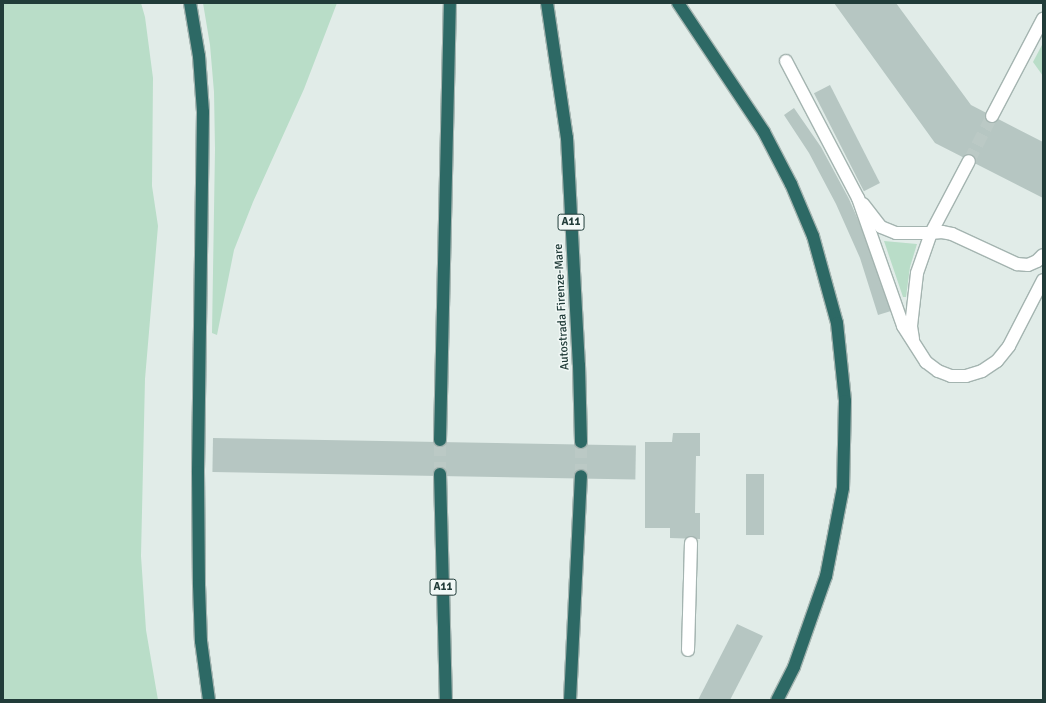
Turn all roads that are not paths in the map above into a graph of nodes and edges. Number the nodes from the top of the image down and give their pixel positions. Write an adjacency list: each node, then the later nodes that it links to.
1 (190, 3): 20 (highway)
2 (450, 3): 14 (highway)
3 (547, 3): 15 (highway, Autostrada Firenze-Mare / A11)
4 (678, 3): 23 (highway)
5 (1043, 19): 7 (lane)
6 (786, 61): 9 (lane)
7 (992, 116)
8 (969, 161): 10 (lane)
9 (858, 198): 10 (lane); 13 (lane)
10 (931, 234): 11 (lane); 13 (lane)
11 (1043, 255)
12 (1043, 280): 13 (lane)
13 (914, 345)
14 (440, 440)
15 (581, 442)
16 (440, 474): 21 (highway, A11)
17 (581, 476): 22 (highway)
18 (691, 543): 19 (lane)
19 (688, 650)
20 (209, 700)
21 (446, 700)
22 (570, 700)
23 (777, 700)

